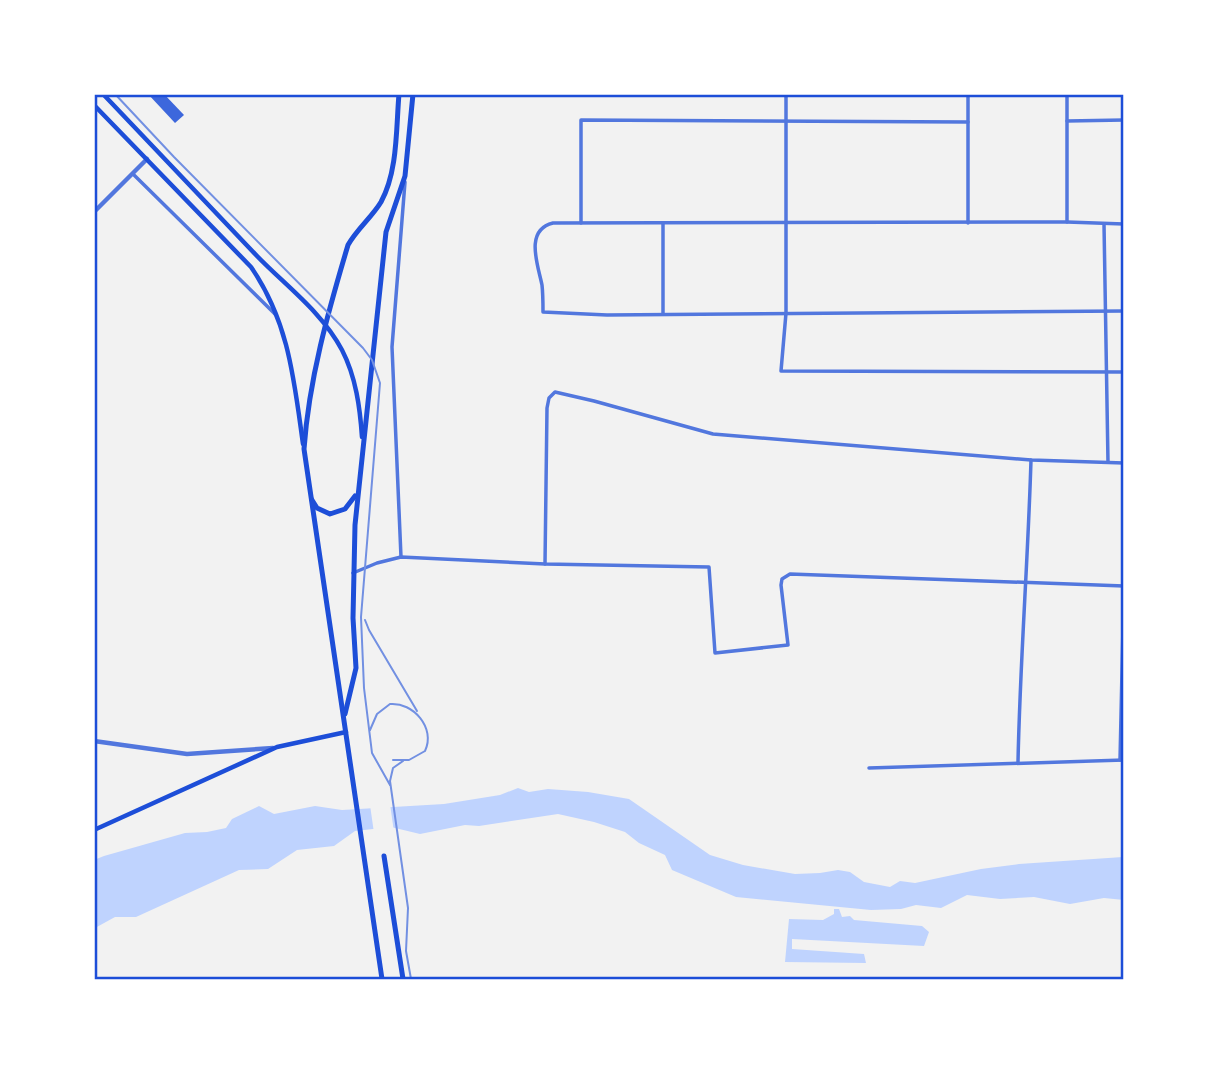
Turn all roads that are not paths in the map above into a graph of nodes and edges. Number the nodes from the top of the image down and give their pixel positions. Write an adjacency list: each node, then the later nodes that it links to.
1 (103, 94): 12 (main road)
2 (399, 94): 29 (main road)
3 (413, 94): 15 (main road)
4 (786, 94): 9 (street)
5 (968, 94): 11 (street)
6 (1067, 94): 10 (street)
7 (94, 105): 13 (main road)
8 (1124, 120): 10 (street)
9 (786, 121): 11 (street); 17 (street); 19 (street)
10 (1067, 121): 18 (street)
11 (968, 122): 20 (street)
12 (156, 150): 13 (main road); 29 (main road)
13 (147, 159): 14 (street); 28 (main road)
14 (133, 174): 16 (street); 28 (street)
15 (405, 176): 32 (main road); 39 (street)
16 (94, 212)
17 (786, 222): 20 (street); 21 (street); 27 (street)
18 (1066, 222): 20 (street); 22 (street)
19 (581, 223): 21 (street); 26 (street)
20 (968, 223)
21 (663, 224): 26 (street)
22 (1104, 224): 23 (street); 24 (street)
23 (1124, 225)
24 (1106, 311): 25 (street); 27 (street); 30 (street)
25 (1124, 311)
26 (663, 313): 27 (street)
27 (786, 313): 30 (street)
28 (279, 318): 33 (main road)
29 (325, 323): 32 (main road); 33 (main road)
30 (1105, 372): 31 (street); 35 (street)
31 (1124, 372)
32 (363, 445): 37 (main road)
33 (304, 449): 38 (main road)
34 (1031, 460): 35 (street); 40 (street); 42 (street)
35 (1108, 462): 36 (street)
36 (1124, 463)
37 (357, 493): 38 (main road); 41 (main road)
38 (309, 494): 44 (main road)
39 (401, 557): 40 (street); 41 (street)
40 (545, 564): 42 (street)
41 (353, 573): 44 (main road)
42 (1027, 582): 43 (street); 49 (street)
43 (1123, 585): 48 (street)
44 (344, 717): 45 (main road)
45 (346, 732): 47 (main road); 53 (main road)
46 (94, 741): 47 (street)
47 (277, 747): 51 (main road)
48 (1122, 760): 49 (street)
49 (1018, 762): 50 (street)
50 (869, 768)
51 (94, 830)
52 (384, 856): 54 (main road)
53 (382, 979)
54 (403, 979)

